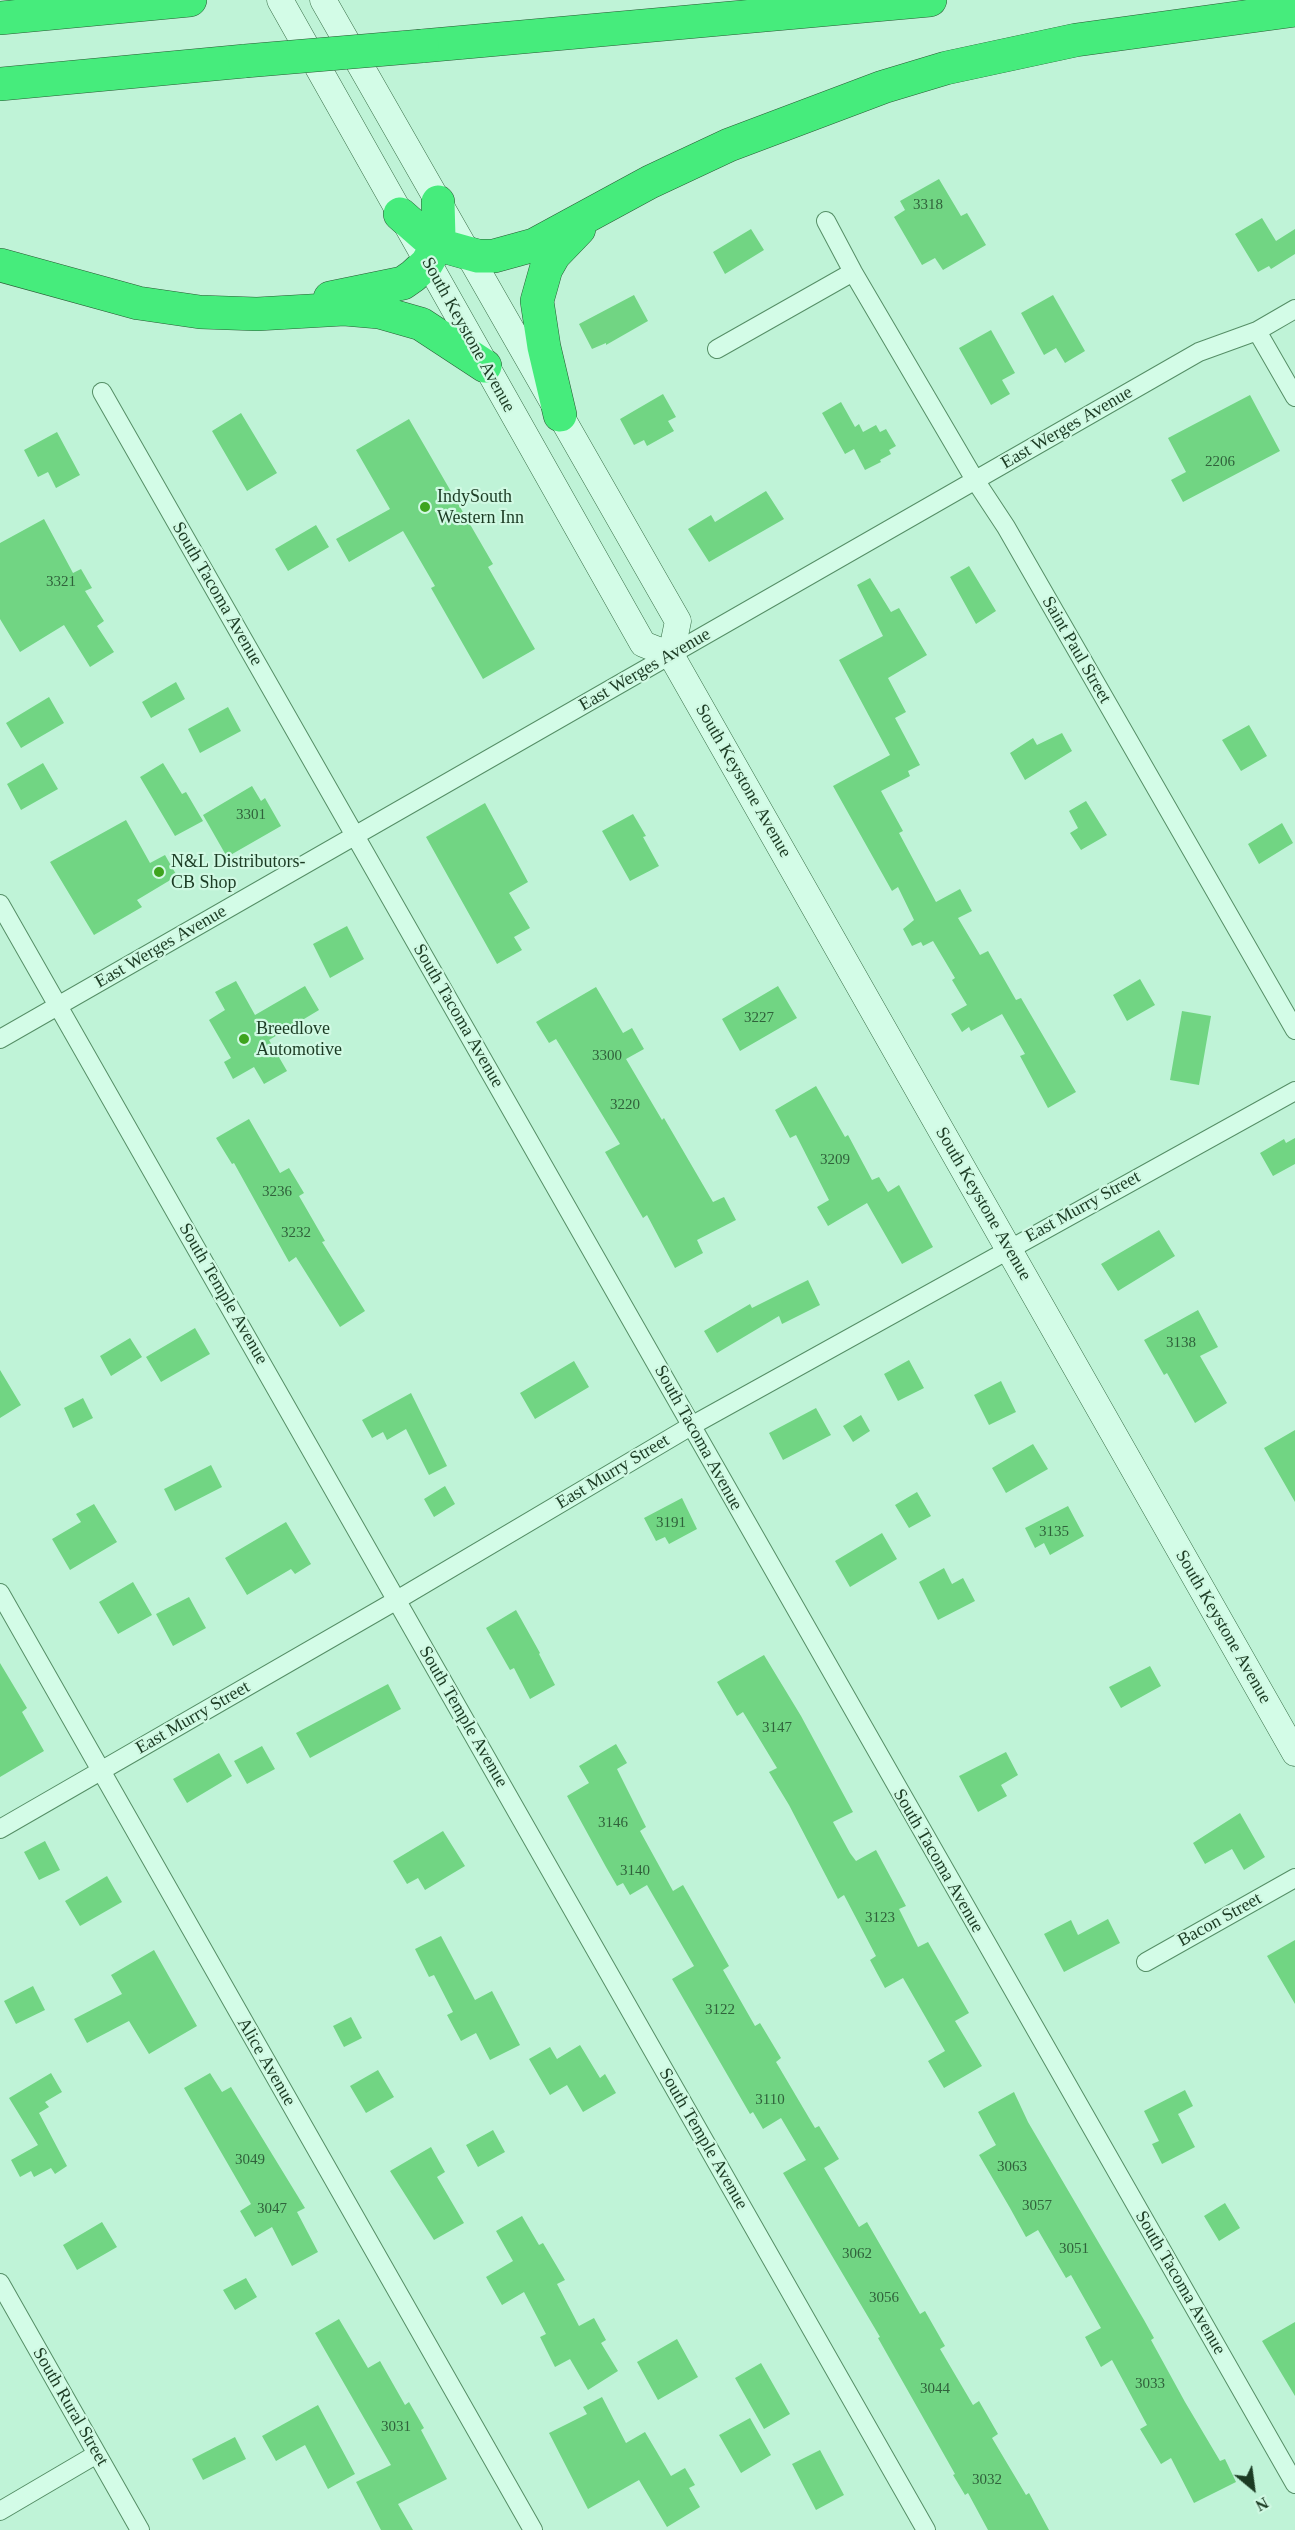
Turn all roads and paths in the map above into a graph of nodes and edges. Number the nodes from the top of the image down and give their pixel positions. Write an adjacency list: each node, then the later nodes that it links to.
1 (190, 0): 6 (highway)
2 (280, 0): 10 (main road)
3 (323, 0): 8 (main road)
4 (930, 0): 7 (highway, bridge)
5 (1295, 10): 9 (highway)
6 (0, 18)
7 (0, 84)
8 (438, 202): 12 (highway)
9 (597, 212): 12 (highway); 22 (highway)
10 (399, 214): 12 (highway)
11 (826, 221): 14 (street, Saint Paul Street)
12 (444, 253): 16 (highway); 19 (main road, South Keystone Avenue); 22 (main road)
13 (0, 265): 16 (highway)
14 (854, 272): 18 (street); 23 (street, Saint Paul Street)
15 (1295, 309): 17 (street, East Werges Avenue)
16 (298, 311): 19 (highway)
17 (1257, 331): 21 (street); 23 (street, East Werges Avenue)
18 (717, 349)
19 (485, 366): 24 (main road, South Keystone Avenue)
20 (102, 392): 25 (street, South Tacoma Avenue)
21 (1295, 397)
22 (560, 415): 24 (main road)
23 (975, 480): 24 (street, East Werges Avenue); 28 (street, Saint Paul Street)
24 (671, 654): 25 (street, East Werges Avenue); 31 (main road, South Keystone Avenue)
25 (356, 837): 27 (street, East Werges Avenue); 32 (street, South Tacoma Avenue)
26 (0, 904): 27 (street, South Temple Avenue)
27 (58, 1006): 29 (street, East Werges Avenue); 34 (street, South Temple Avenue)
28 (1295, 1030)
29 (0, 1039)
30 (1295, 1091): 31 (street, East Murry Street)
31 (1008, 1248): 32 (street, East Murry Street); 35 (main road, South Keystone Avenue)
32 (691, 1426): 34 (street, East Murry Street); 42 (street, South Tacoma Avenue)
33 (0, 1593): 36 (street, Alice Avenue)
34 (397, 1600): 36 (street, East Murry Street); 46 (street, South Temple Avenue)
35 (1295, 1753)
36 (100, 1771): 37 (street, East Murry Street); 45 (street, Alice Avenue)
37 (0, 1829)
38 (1295, 1878): 39 (street, Bacon Street)
39 (1146, 1962)
40 (0, 2283): 41 (street, South Rural Street)
41 (97, 2454): 43 (street); 44 (street, South Rural Street)
42 (1295, 2484)
43 (0, 2511)
44 (140, 2530)
45 (532, 2530)
46 (926, 2530)

